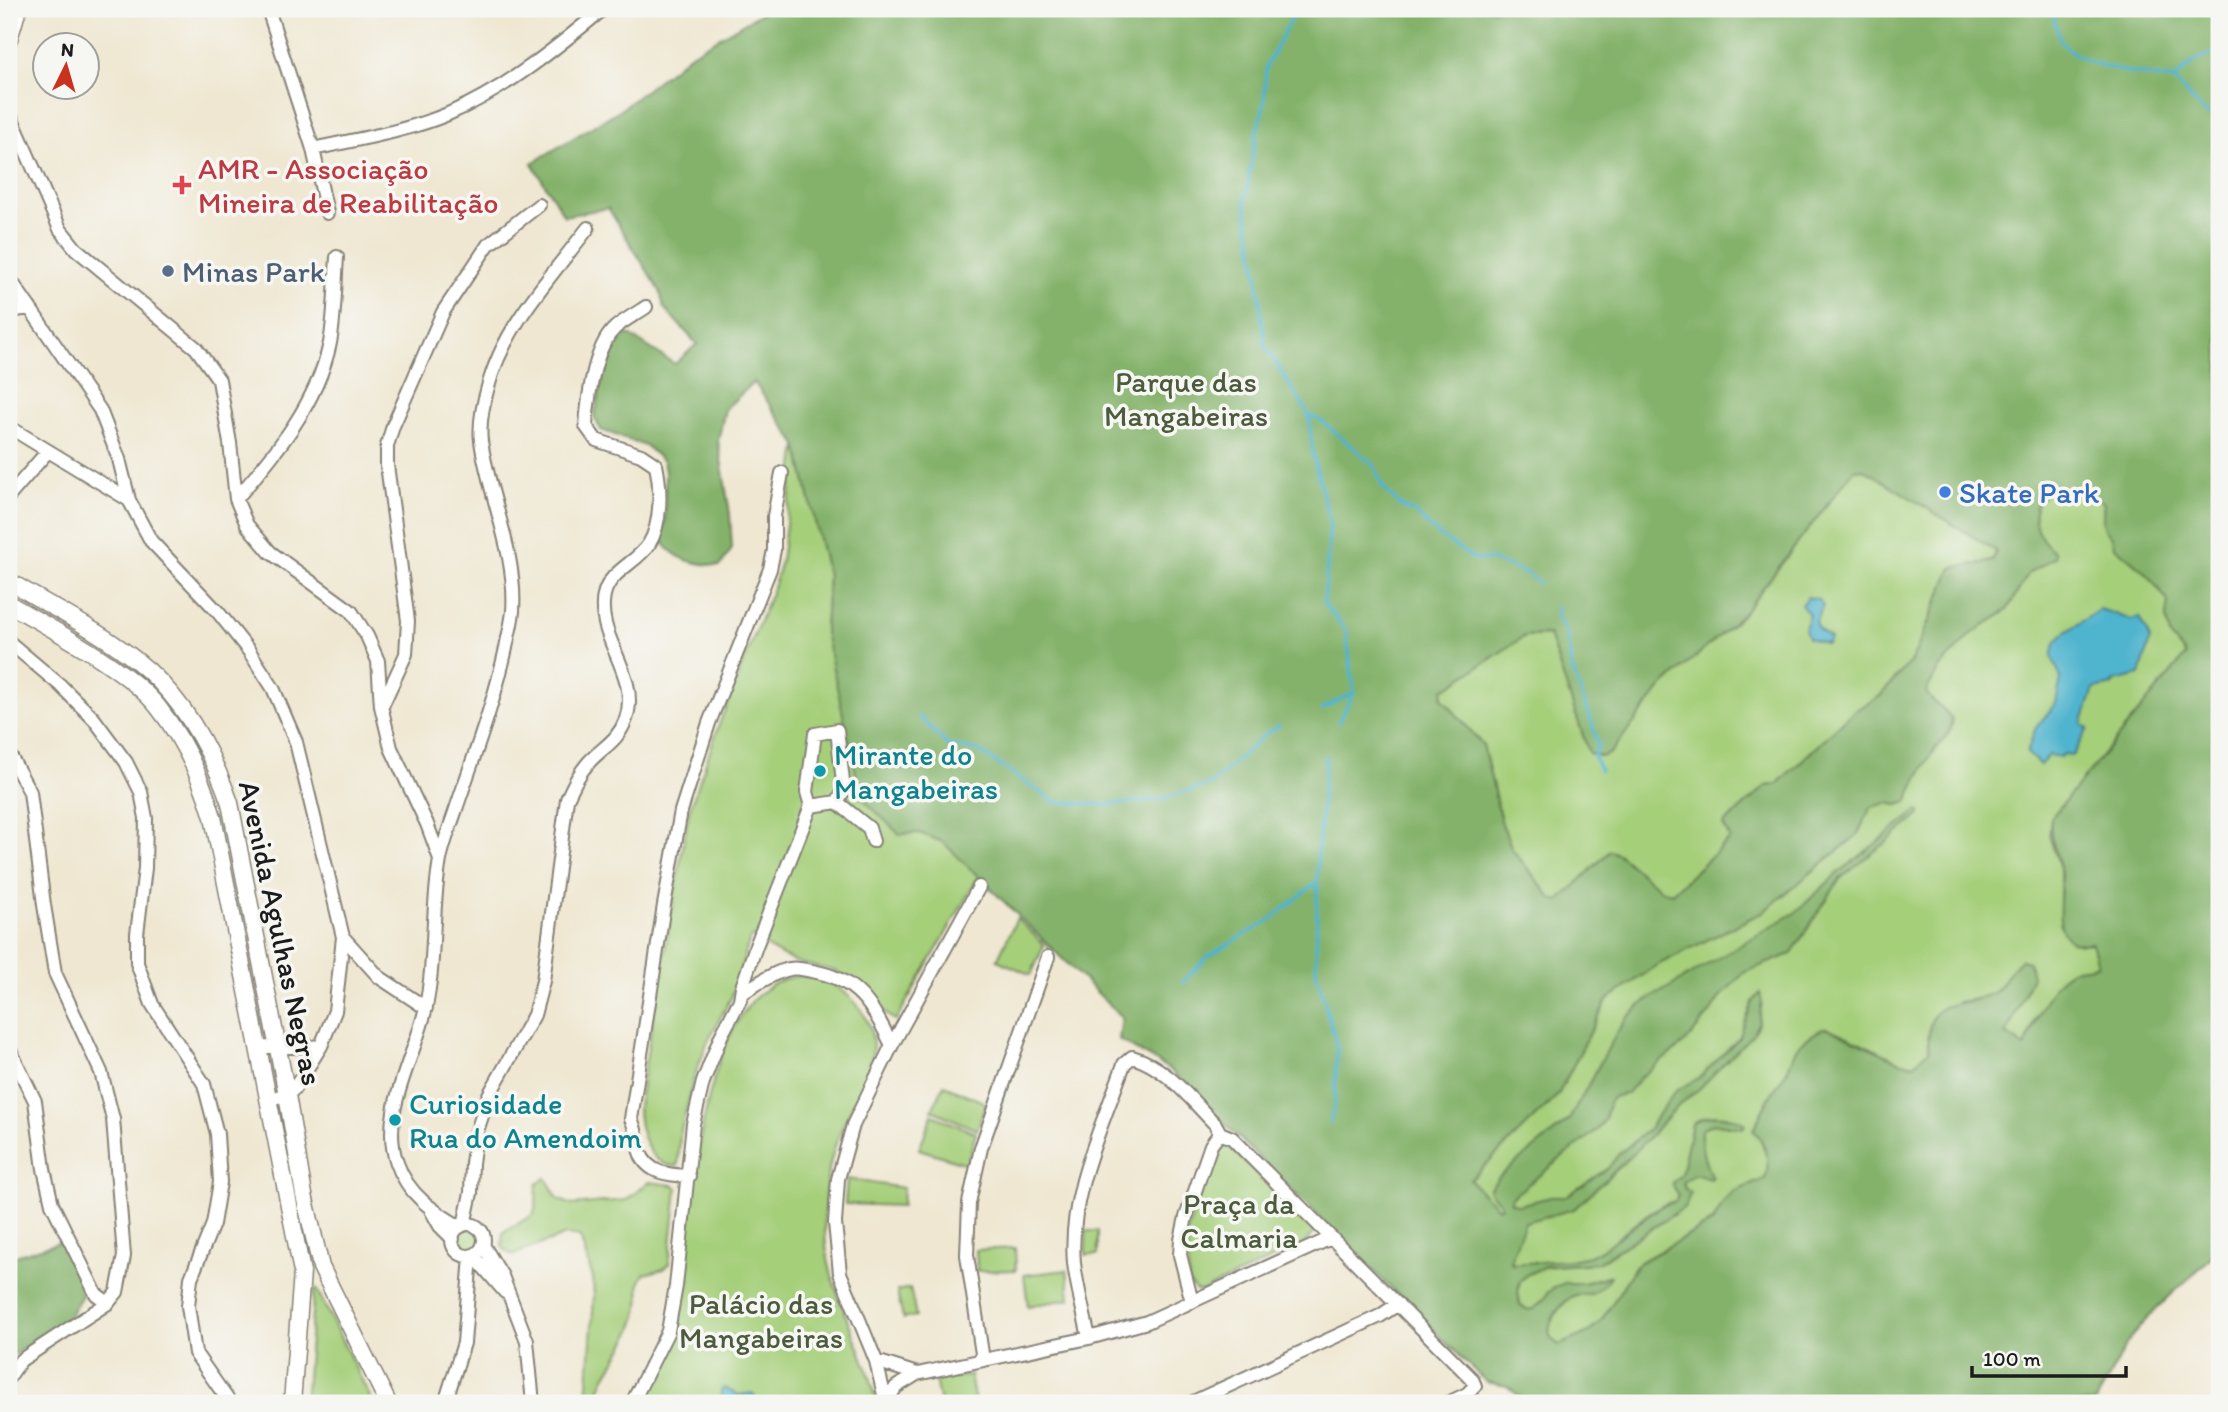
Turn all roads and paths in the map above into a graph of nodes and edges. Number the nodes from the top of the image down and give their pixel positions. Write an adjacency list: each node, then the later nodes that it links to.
1 (18, 9): 4 (street)
2 (268, 9): 6 (street)
3 (603, 9): 6 (street)
4 (9, 39)
5 (9, 112): 19 (street)
6 (313, 149): 8 (street)
7 (539, 205): 24 (street)
8 (327, 213)
9 (588, 228): 29 (street)
10 (337, 257): 19 (street)
11 (9, 278): 13 (street)
12 (646, 307): 46 (street)
13 (30, 308): 14 (street); 20 (street)
14 (9, 311)
15 (9, 427): 16 (street)
16 (48, 451): 18 (street); 20 (street)
17 (782, 473): 45 (street)
18 (9, 496)
19 (236, 499): 24 (street)
20 (129, 500): 31 (street)
21 (9, 581): 35 (street, Avenida Agulhas Negras)
22 (9, 604): 39 (street, Avenida Agulhas Negras)
23 (9, 642): 63 (street)
24 (382, 706): 29 (street)
25 (9, 754): 56 (street)
26 (837, 802): 27 (street); 27 (street); 28 (street)
27 (811, 806): 33 (street)
28 (873, 841)
29 (440, 859): 34 (street)
30 (979, 887): 36 (street)
31 (343, 937): 34 (street); 37 (street)
32 (1048, 957): 59 (street)
33 (741, 994): 36 (street); 45 (street)
34 (426, 1008): 46 (street)
35 (277, 1045): 39 (street); 40 (street); 42 (street, Avenida Agulhas Negras)
36 (892, 1045): 60 (street)
37 (321, 1046): 40 (street); 41 (street)
38 (9, 1048): 56 (street)
39 (257, 1048): 43 (street, Avenida Agulhas Negras)
40 (299, 1049): 41 (street)
41 (306, 1073): 42 (street)
42 (287, 1095): 43 (street); 51 (street, Avenida Agulhas Negras)
43 (267, 1099): 52 (street, Avenida Agulhas Negras)
44 (1220, 1133): 47 (street); 55 (street); 58 (street)
45 (689, 1176): 68 (street)
46 (464, 1230): 48 (street); 49 (street)
47 (1331, 1238): 55 (street); 57 (street)
48 (483, 1245): 50 (street); 53 (street)
49 (458, 1252): 50 (street); 54 (street)
50 (472, 1255): 53 (street); 54 (street)
51 (321, 1267): 52 (street); 65 (street, Avenida Agulhas Negras)
52 (302, 1272): 64 (street, Avenida Agulhas Negras)
53 (512, 1300): 67 (street)
54 (468, 1302): 66 (street)
55 (1192, 1302): 58 (street)
56 (108, 1303): 62 (street)
57 (1398, 1304): 70 (street); 71 (street)
58 (1089, 1338): 59 (street)
59 (983, 1360): 61 (street)
60 (876, 1362): 61 (street); 69 (street)
61 (917, 1374): 69 (street)
62 (9, 1377)
63 (230, 1403)
64 (292, 1403)
65 (388, 1403)
66 (445, 1403)
67 (533, 1403)
68 (632, 1403)
69 (886, 1403)
70 (1191, 1403)
71 (1448, 1403)

